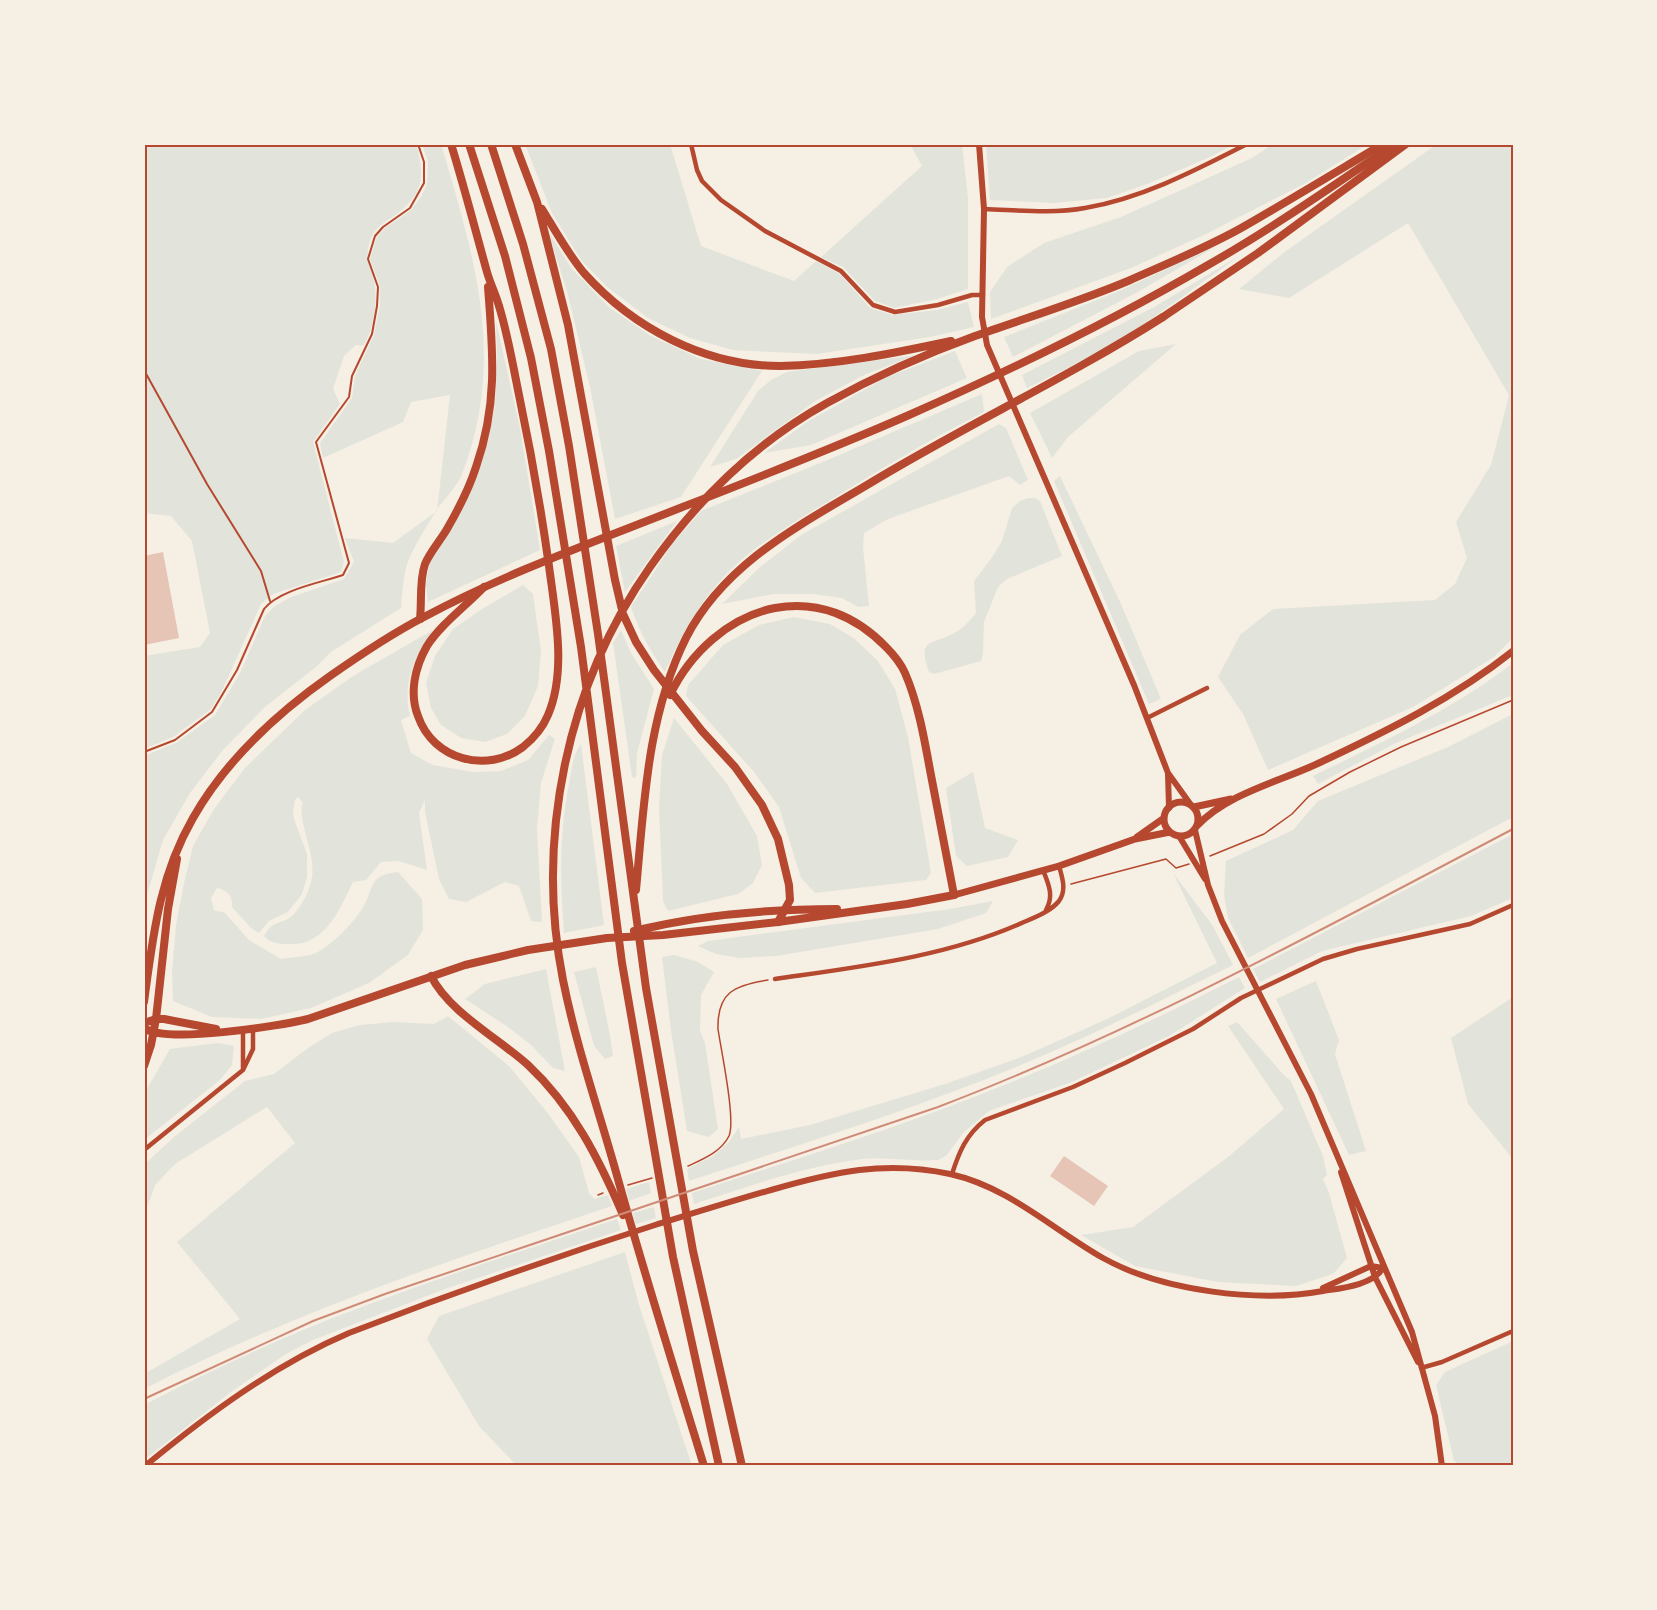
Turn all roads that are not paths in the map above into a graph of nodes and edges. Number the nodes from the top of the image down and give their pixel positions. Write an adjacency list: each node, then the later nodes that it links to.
1 (418, 144): 20 (lane)
2 (452, 144): 14 (highway)
3 (469, 144): 72 (highway)
4 (490, 144): 41 (highway)
5 (515, 144): 12 (highway)
6 (691, 144): 15 (street)
7 (979, 144): 13 (street)
8 (1247, 144): 13 (street)
9 (1383, 144): 17 (highway)
10 (1395, 144): 19 (main road)
11 (1406, 144): 16 (main road)
12 (537, 202): 17 (highway); 44 (highway)
13 (984, 209): 15 (street)
14 (488, 274): 19 (highway); 21 (highway)
15 (983, 295): 24 (street)
16 (1163, 317): 25 (highway)
17 (972, 337): 63 (highway)
18 (144, 370): 20 (lane)
19 (484, 587): 21 (main road)
20 (270, 601): 26 (lane)
21 (420, 619): 36 (main road)
22 (1513, 651): 28 (main road)
23 (1208, 688): 24 (street)
24 (1147, 718): 27 (street)
25 (656, 722): 40 (highway); 41 (highway)
26 (144, 752)
27 (1168, 773): 29 (street); 30 (street)
28 (1239, 797): 29 (main road); 32 (main road)
29 (1192, 806): 30 (main road); 32 (main road)
30 (1169, 808): 31 (main road)
31 (1164, 818): 33 (main road); 35 (main road)
32 (1196, 828): 34 (main road); 39 (street)
33 (1170, 832): 34 (main road); 35 (main road)
34 (1179, 836): 39 (street)
35 (1135, 839): 37 (main road)
36 (180, 843): 50 (main road); 51 (main road)
37 (1059, 866): 38 (main road); 45 (street)
38 (1043, 870): 40 (main road); 45 (street)
39 (1208, 885): 60 (street)
40 (954, 895): 43 (main road)
41 (635, 906): 73 (highway)
42 (1513, 906): 62 (street)
43 (862, 909): 44 (main road); 46 (main road)
44 (785, 910): 46 (highway); 47 (main road)
45 (1044, 912): 49 (street)
46 (778, 922): 47 (main road)
47 (607, 938): 48 (main road)
48 (431, 976): 54 (main road); 63 (highway)
49 (775, 979)
50 (145, 998)
51 (156, 1019): 52 (main road); 56 (main road); 57 (main road)
52 (144, 1023)
53 (144, 1028): 57 (main road)
54 (253, 1029): 55 (main road); 59 (street)
55 (243, 1030): 56 (main road); 59 (street)
56 (223, 1031): 57 (main road)
57 (153, 1034): 58 (main road)
58 (144, 1066)
59 (243, 1070): 61 (street)
60 (1329, 1135): 64 (street); 65 (street)
61 (144, 1150)
62 (952, 1174): 67 (street); 70 (street)
63 (636, 1247): 71 (highway)
64 (1371, 1266): 65 (street); 66 (street); 67 (street)
65 (1383, 1268): 66 (street); 69 (street)
66 (1375, 1277): 67 (street); 69 (street)
67 (1298, 1294)
68 (1513, 1331): 69 (street)
69 (1421, 1368): 74 (street)
70 (145, 1466)
71 (704, 1466)
72 (719, 1466)
73 (742, 1466)
74 (1442, 1466)

